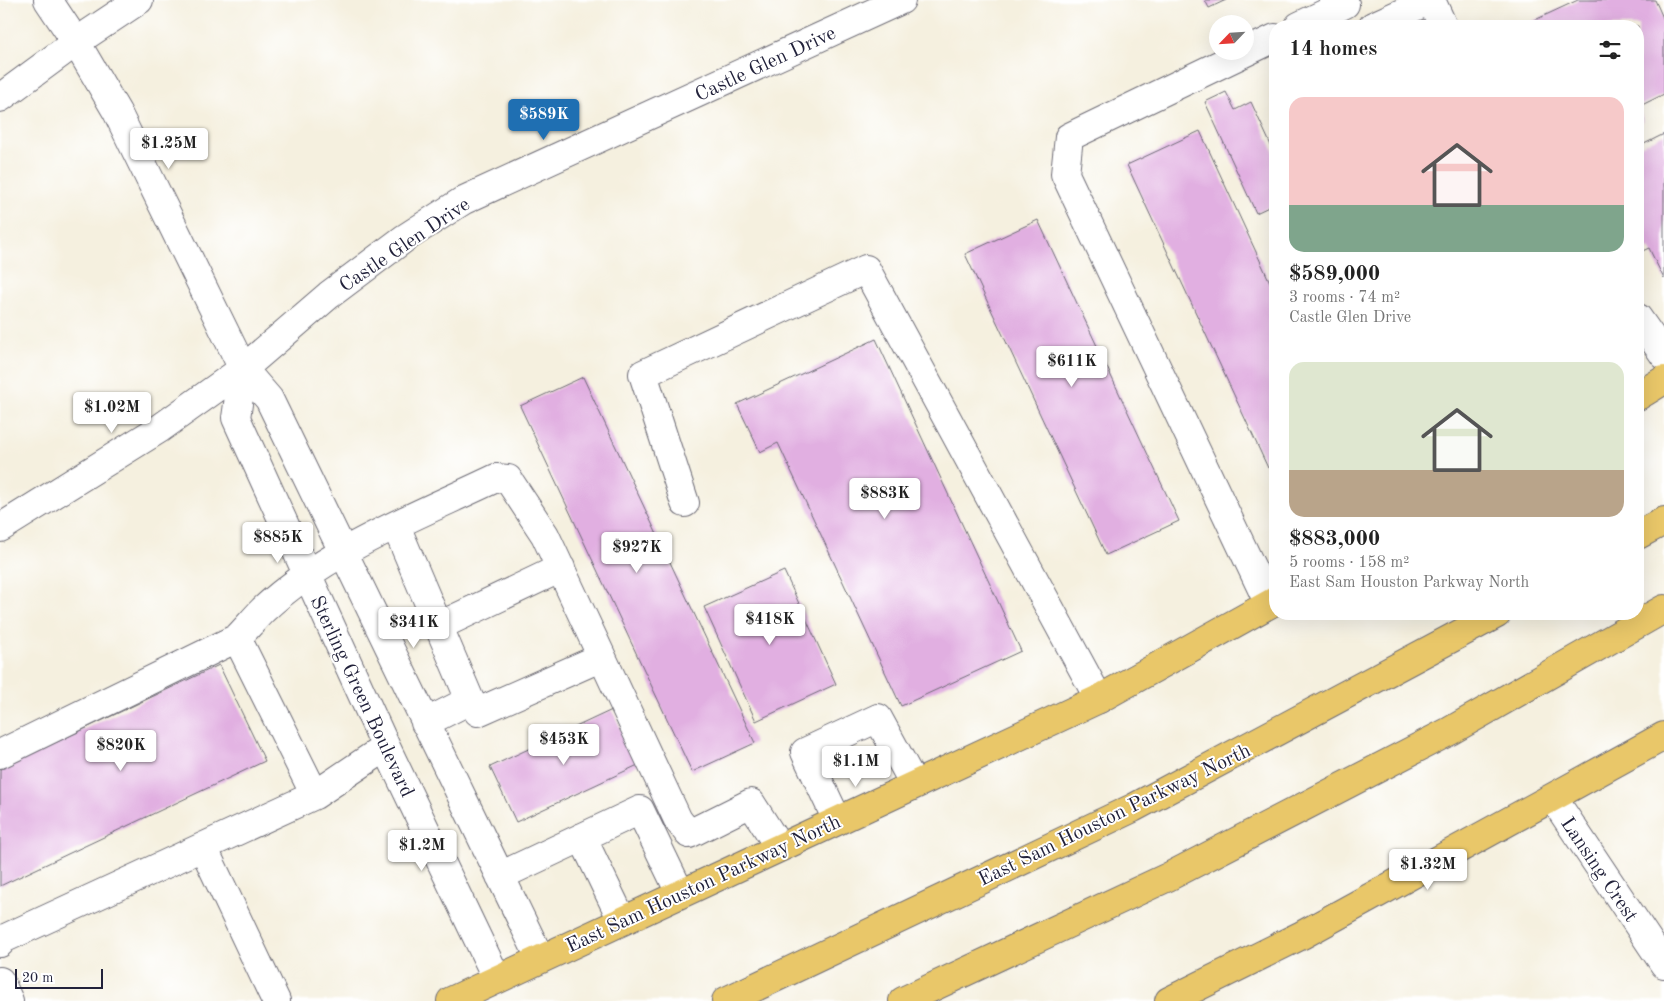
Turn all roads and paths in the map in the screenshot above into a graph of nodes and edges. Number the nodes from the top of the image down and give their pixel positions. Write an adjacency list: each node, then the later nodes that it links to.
1 (48, 0): 10 (street)
2 (138, 0): 10 (street)
3 (901, 0): 14 (street, Castle Glen Drive)
4 (1430, 0): 7 (street); 8 (street)
5 (1348, 10): 6 (street)
6 (1317, 20)
7 (1386, 20)
8 (1440, 20)
9 (1269, 41): 25 (street)
10 (76, 42): 11 (street); 14 (street)
11 (0, 98)
12 (1644, 327): 13 (street)
13 (1664, 355)
14 (243, 369): 20 (street, Castle Glen Drive); 22 (street); 24 (street, Sterling Green Boulevard)
15 (1664, 380): 16 (main road)
16 (1644, 392)
17 (685, 502): 32 (street)
18 (1664, 521): 21 (main road)
19 (396, 526): 22 (street, Sterling Green Boulevard); 23 (street, Sterling Green Boulevard); 29 (street)
20 (0, 528)
21 (1644, 533)
22 (343, 552): 24 (street, Sterling Green Boulevard); 34 (street)
23 (561, 568): 29 (street); 31 (street)
24 (307, 575): 30 (street); 36 (street, Sterling Green Boulevard)
25 (1269, 597)
26 (1269, 605): 32 (main road, East Sam Houston Parkway North)
27 (1664, 610): 57 (main road)
28 (1486, 620): 56 (main road, East Sam Houston Parkway North)
29 (439, 626): 33 (street)
30 (237, 638): 37 (street); 39 (street)
31 (602, 656): 33 (street); 44 (street)
32 (1099, 698): 38 (main road, East Sam Houston Parkway North)
33 (470, 700): 34 (street)
34 (426, 723): 45 (street)
35 (1664, 736): 40 (main road)
36 (386, 747): 39 (street); 51 (street, Sterling Green Boulevard)
37 (0, 754)
38 (914, 784): 41 (main road, East Sam Houston Parkway North); 41 (street)
39 (315, 795): 43 (street)
40 (1553, 798): 50 (street, Lansing Crest); 58 (main road)
41 (836, 820): 44 (main road, East Sam Houston Parkway North)
42 (582, 837): 45 (street); 46 (street); 47 (street)
43 (203, 847): 48 (street); 53 (street)
44 (779, 847): 46 (main road, East Sam Houston Parkway North)
45 (500, 876): 49 (street)
46 (680, 893): 47 (main road, East Sam Houston Parkway North)
47 (622, 920): 49 (main road, East Sam Houston Parkway North)
48 (0, 944)
49 (540, 958): 51 (main road, East Sam Houston Parkway North)
50 (1664, 964)
51 (497, 979): 55 (main road, East Sam Houston Parkway North)
52 (0, 981): 54 (street)
53 (270, 999)
54 (9, 1001)
55 (451, 1001)
56 (726, 1001)
57 (903, 1001)
58 (1169, 1001)

